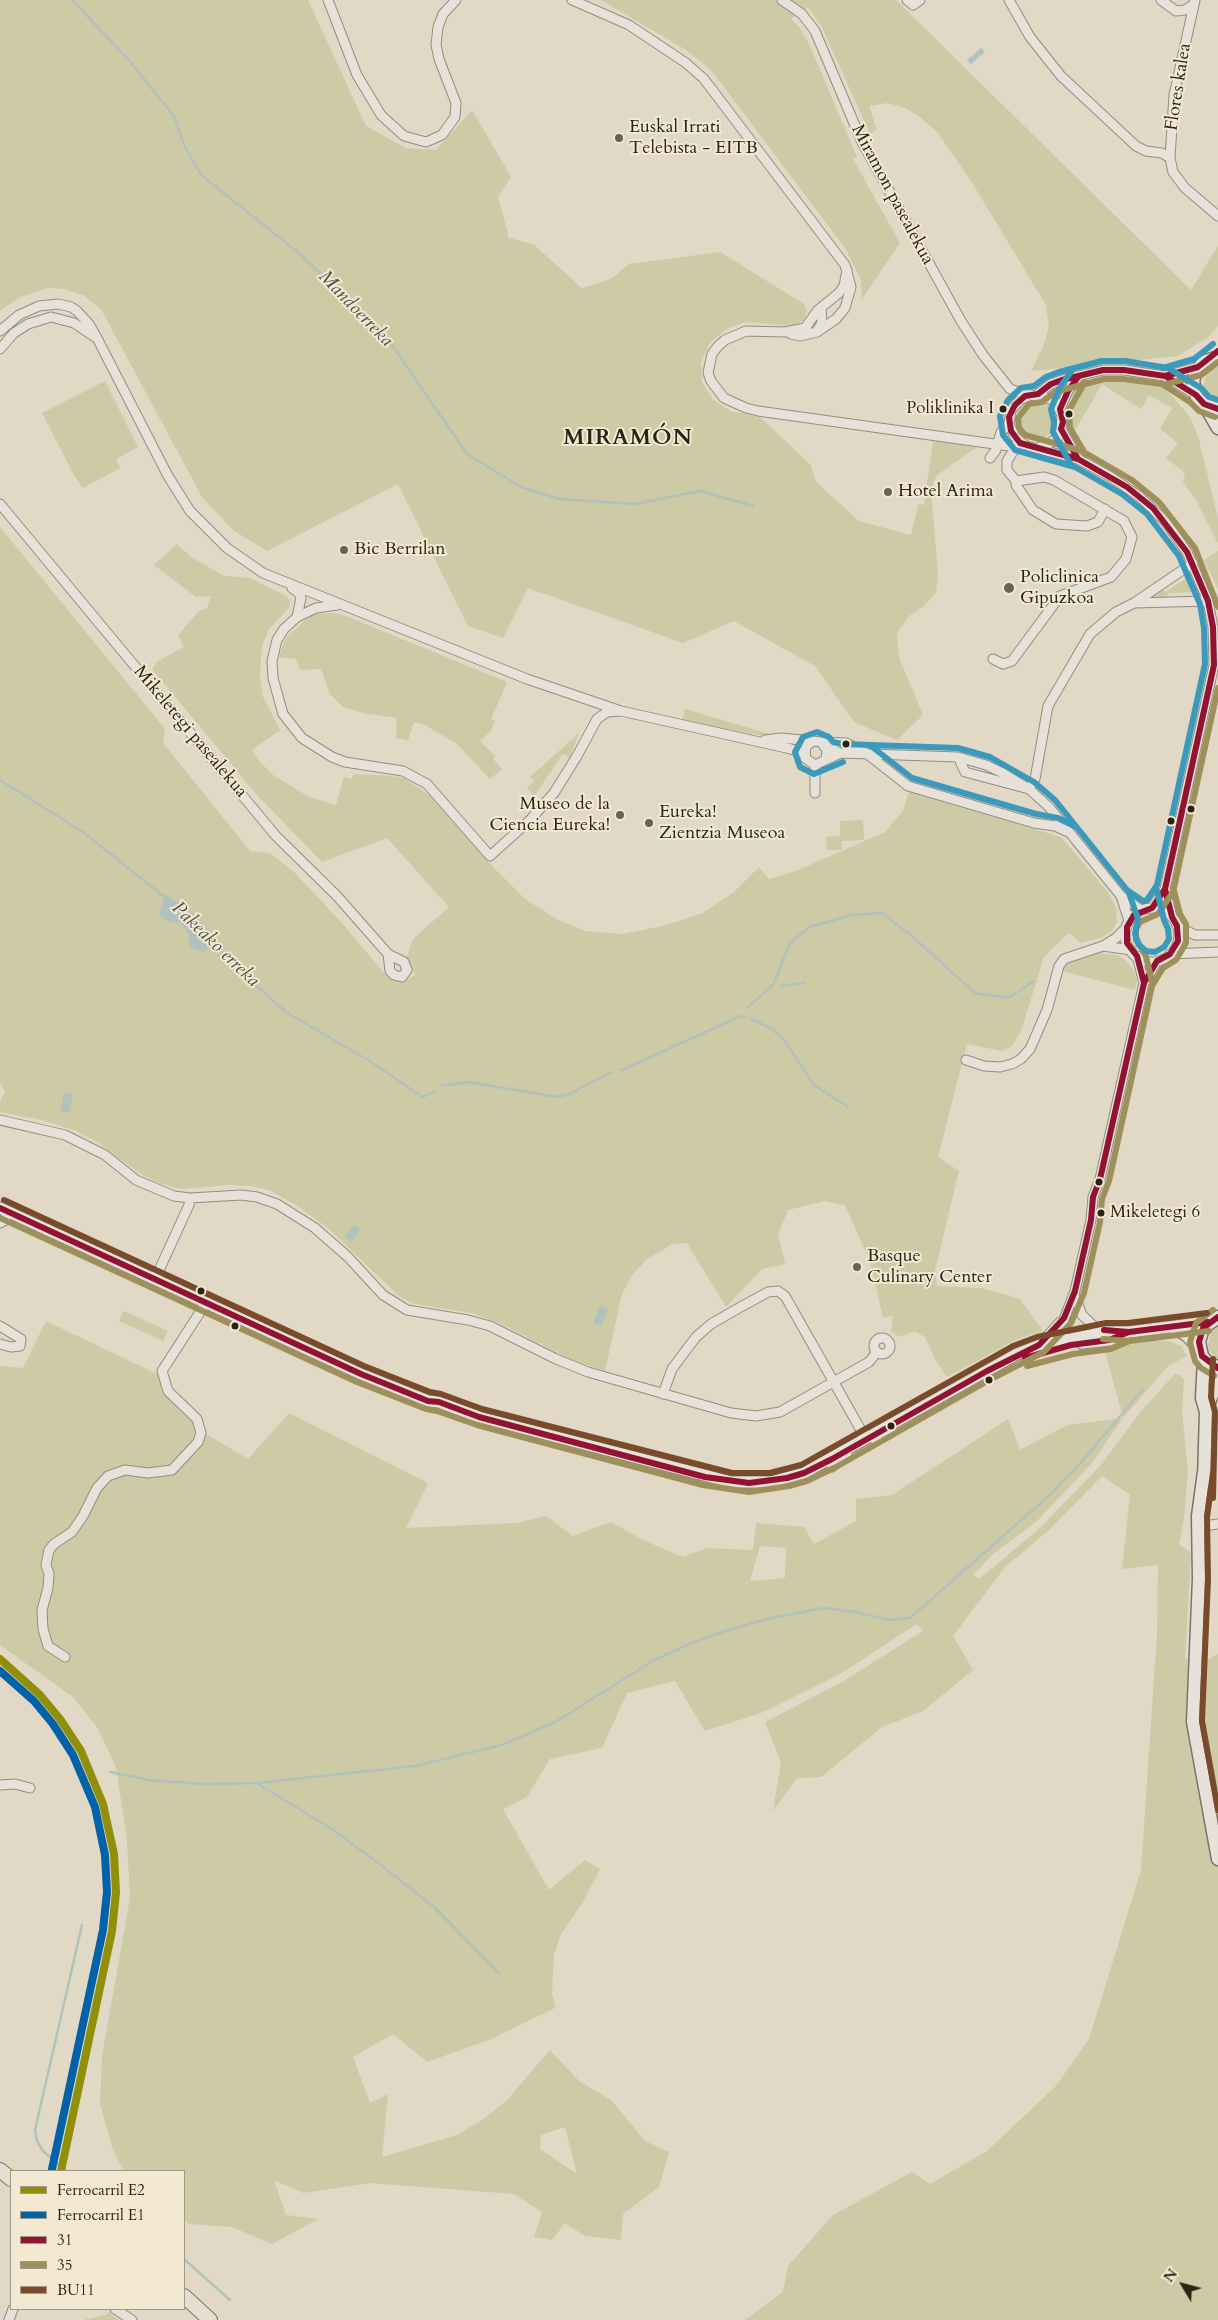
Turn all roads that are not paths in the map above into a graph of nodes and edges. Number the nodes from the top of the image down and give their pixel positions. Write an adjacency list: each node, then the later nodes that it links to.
1 (328, 0): 2 (street)
2 (456, 0)
3 (572, 0): 12 (street)
4 (782, 0): 25 (street, Miramon pasealekua)
5 (907, 0): 6 (street)
6 (920, 0)
7 (1009, 0): 10 (street)
8 (1162, 0): 9 (street)
9 (1195, 2): 10 (street, Flores kalea)
10 (1170, 158): 11 (street, Flores kalea)
11 (1218, 216)
12 (847, 270): 13 (street); 15 (street)
13 (832, 300): 14 (street); 15 (street)
14 (821, 308): 17 (street); 18 (street)
15 (842, 312): 18 (street)
16 (0, 331): 19 (street)
17 (785, 332): 18 (street); 34 (street)
18 (817, 332)
19 (98, 338): 20 (street); 44 (street)
20 (0, 349)
21 (1215, 355): 22 (main road)
22 (1198, 367): 23 (street); 27 (main road)
23 (1165, 376): 24 (street); 27 (street)
24 (1078, 377): 26 (street); 29 (street)
25 (1010, 389): 26 (street); 28 (street)
26 (1034, 395): 28 (street); 29 (street)
27 (1200, 400): 30 (main road); 32 (main road)
28 (1012, 409): 31 (street)
29 (1060, 409): 33 (street)
30 (1218, 409)
31 (1009, 424): 34 (street); 35 (street)
32 (1218, 428)
33 (1061, 429): 37 (street); 39 (street)
34 (997, 444): 36 (street); 38 (street)
35 (1026, 446): 36 (street); 37 (street)
36 (1016, 447): 40 (street)
37 (1038, 448): 39 (street)
38 (990, 458)
39 (1078, 459): 43 (street)
40 (1016, 481): 42 (street); 42 (street)
41 (0, 504): 71 (street, Mikeletegi pasealekua)
42 (1105, 509): 49 (street)
43 (1193, 563): 45 (street); 46 (street)
44 (283, 582): 47 (street); 48 (street)
45 (1208, 601): 46 (street); 60 (street)
46 (1134, 603): 57 (street)
47 (340, 604): 48 (street); 50 (street)
48 (297, 617): 50 (street)
49 (993, 659)
50 (621, 711): 51 (street)
51 (758, 741): 52 (street); 54 (street)
52 (817, 741): 53 (street); 54 (street); 55 (street)
53 (866, 752): 55 (street); 57 (street); 59 (street)
54 (804, 754): 56 (street)
55 (826, 754): 56 (street)
56 (815, 764): 58 (street)
57 (1029, 789): 59 (street)
58 (815, 793)
59 (1070, 834): 61 (street)
60 (1165, 889): 62 (street); 64 (street)
61 (1121, 896): 63 (street); 65 (street)
62 (1152, 908): 63 (street); 64 (street)
63 (1141, 910): 65 (street)
64 (1172, 917): 66 (street)
65 (1128, 924): 68 (street); 70 (street)
66 (1177, 926): 67 (street); 72 (street)
67 (1218, 936)
68 (1103, 946): 70 (street); 75 (street)
69 (1218, 952): 72 (street)
70 (1134, 953): 73 (street); 74 (street)
71 (388, 954)
72 (1170, 954): 73 (street)
73 (1157, 961): 74 (street)
74 (1144, 983): 81 (street)
75 (966, 1060)
76 (0, 1120): 77 (street)
77 (190, 1198): 80 (street); 98 (street)
78 (5, 1210): 79 (street); 80 (street)
79 (0, 1223)
80 (155, 1279): 82 (street)
81 (1074, 1294): 83 (street); 87 (street)
82 (206, 1303): 99 (street); 108 (street)
83 (1064, 1318): 89 (street); 92 (street)
84 (1215, 1318): 86 (street); 94 (main road)
85 (0, 1326): 91 (street)
86 (1172, 1328): 88 (street); 94 (street)
87 (1107, 1332): 88 (street); 89 (street)
88 (1128, 1332): 90 (street)
89 (1068, 1338): 90 (street); 92 (street)
90 (1089, 1342): 101 (street)
91 (0, 1344)
92 (1039, 1345): 102 (street)
93 (877, 1352): 97 (street)
94 (1202, 1354): 95 (main road); 100 (main road)
95 (1218, 1368)
96 (1218, 1380): 100 (main road)
97 (833, 1382): 98 (street); 98 (street); 102 (street)
98 (663, 1394)
99 (428, 1401): 102 (street); 103 (street)
100 (1206, 1412): 104 (main road)
101 (889, 1434): 102 (street); 103 (street)
102 (866, 1439): 103 (street)
103 (832, 1467)
104 (1204, 1472): 106 (main road); 107 (main road)
105 (1218, 1524): 106 (street)
106 (1204, 1526): 107 (main road)
107 (1199, 1579): 111 (main road)
108 (65, 1657)
109 (0, 1785): 110 (street)
110 (30, 1788)
111 (1218, 1859)
112 (185, 2297): 115 (main road)
113 (117, 2310): 114 (street)
114 (132, 2320)
115 (210, 2320)

